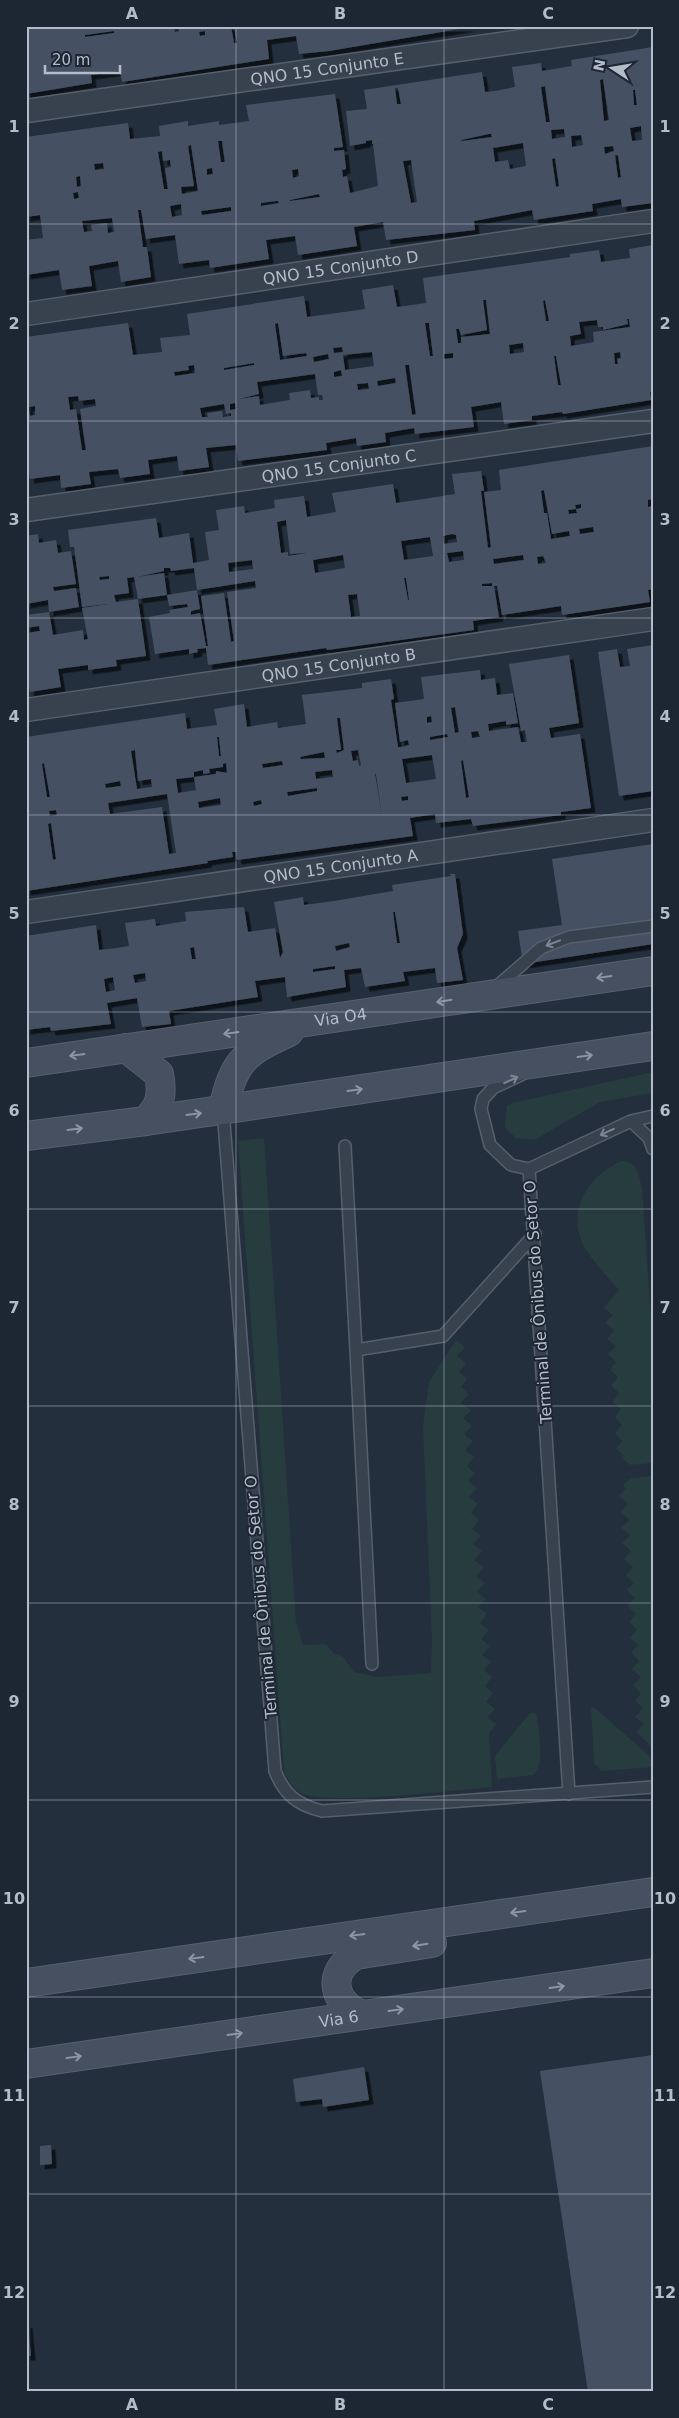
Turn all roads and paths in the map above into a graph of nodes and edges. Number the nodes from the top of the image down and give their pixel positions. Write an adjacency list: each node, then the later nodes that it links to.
1 (627, 26): 2 (street, QNO 15 Conjunto E)
2 (26, 111)
3 (653, 221): 4 (street, QNO 15 Conjunto D)
4 (26, 314)
5 (653, 421): 6 (street, QNO 15 Conjunto C)
6 (26, 510)
7 (653, 619): 8 (street, QNO 15 Conjunto B)
8 (26, 710)
9 (653, 820): 10 (street, QNO 15 Conjunto A)
10 (26, 912)
11 (653, 926): 13 (lane, one-way to 13)
12 (653, 970): 13 (main road, Via O4, one-way to 13)
13 (487, 995): 14 (main road, Via O4, one-way to 14)
14 (314, 1021): 16 (main road, Via O4, one-way to 16); 19 (main road)
15 (653, 1046): 17 (main road, one-way to 15)
16 (126, 1048): 18 (main road, Via O4, one-way to 18); 21 (main road)
17 (551, 1061): 19 (main road, one-way to 17); 26 (lane, Terminal de Ônibus do Setor O, one-way to 17)
18 (26, 1063)
19 (223, 1110): 21 (main road, one-way to 19); 31 (lane, Terminal de Ônibus do Setor O)
20 (653, 1116): 22 (lane, Terminal de Ônibus do Setor O)
21 (146, 1121): 23 (main road, one-way to 21)
22 (631, 1121): 25 (lane); 26 (lane, Terminal de Ônibus do Setor O, one-way to 26)
23 (26, 1136)
24 (345, 1146): 28 (lane)
25 (653, 1149)
26 (529, 1169): 27 (lane, Terminal de Ônibus do Setor O)
27 (535, 1234): 28 (lane); 31 (lane, Terminal de Ônibus do Setor O)
28 (356, 1350): 29 (lane)
29 (372, 1664)
30 (653, 1787): 31 (lane, Terminal de Ônibus do Setor O)
31 (569, 1794)
32 (653, 1892): 33 (main road)
33 (619, 1897): 35 (main road, one-way to 35); 36 (main road, one-way to 36)
34 (653, 1972): 36 (main road, Via 6, one-way to 34)
35 (26, 1983)
36 (364, 2015): 37 (main road, Via 6, one-way to 36)
37 (26, 2064)

